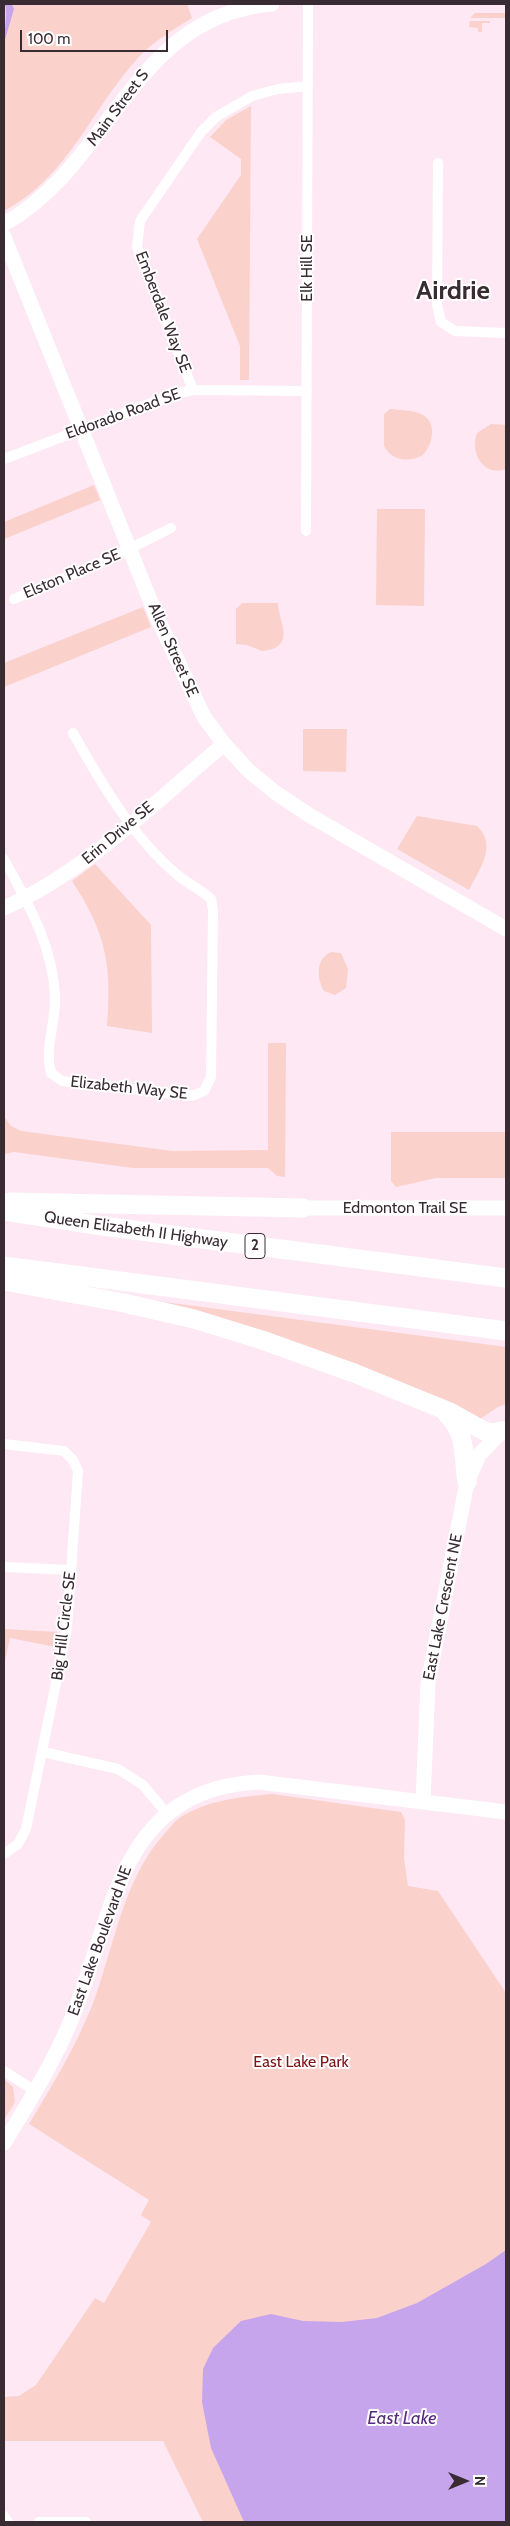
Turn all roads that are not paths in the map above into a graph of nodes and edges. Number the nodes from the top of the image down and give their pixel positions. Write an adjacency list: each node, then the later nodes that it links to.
1 (272, 4): 5 (street, Main Street S)
2 (308, 4): 3 (street, Elk Hill SE)
3 (308, 86): 8 (street, Emberdale Way SE); 9 (street, Elk Hill SE)
4 (438, 163): 7 (street)
5 (4, 224)
6 (4, 237): 10 (street, Allen Street SE)
7 (506, 333)
8 (194, 390): 9 (street, Eldorado Road SE); 10 (street, Eldorado Road SE)
9 (307, 391): 13 (street, Elk Hill SE)
10 (81, 429): 11 (street, Eldorado Road SE); 14 (street, Allen Street SE)
11 (4, 460)
12 (171, 528): 14 (street, Elston Place SE)
13 (306, 531)
14 (130, 549): 15 (street, Elston Place SE); 17 (street, Allen Street SE)
15 (14, 599)
16 (73, 733): 18 (street)
17 (224, 744): 18 (street, Erin Drive SE); 22 (street, Allen Street SE)
18 (130, 824): 20 (street, Erin Drive SE); 20 (street, Elizabeth Way SE)
19 (4, 859): 20 (street)
20 (25, 898): 21 (street, Erin Drive SE)
21 (4, 908)
22 (506, 929)
23 (4, 1202): 24 (highway)
24 (303, 1208): 25 (street, Edmonton Trail SE)
25 (506, 1208)
26 (4, 1211): 28 (highway, Queen Elizabeth II Highway / 2)
27 (4, 1266): 30 (highway)
28 (506, 1278)
29 (4, 1281): 31 (highway)
30 (506, 1331)
31 (425, 1401): 32 (highway); 34 (highway)
32 (504, 1430): 34 (street, East Lake Crescent NE)
33 (4, 1444): 36 (street, Big Hill Circle SE)
34 (467, 1482): 38 (street, East Lake Crescent NE)
35 (4, 1567): 36 (street)
36 (71, 1570): 37 (street, Big Hill Circle SE)
37 (43, 1752): 40 (street); 41 (street, Big Hill Circle SE)
38 (423, 1801): 39 (street, East Lake Boulevard NE); 40 (street, East Lake Boulevard NE)
39 (506, 1812)
40 (167, 1814): 43 (street, East Lake Boulevard NE)
41 (4, 1854)
42 (4, 2072): 43 (street)
43 (35, 2091): 44 (street, East Lake Boulevard NE)
44 (4, 2143)
45 (4, 2516): 46 (street)
46 (8, 2522)
47 (39, 2522): 48 (street)
48 (86, 2522)

